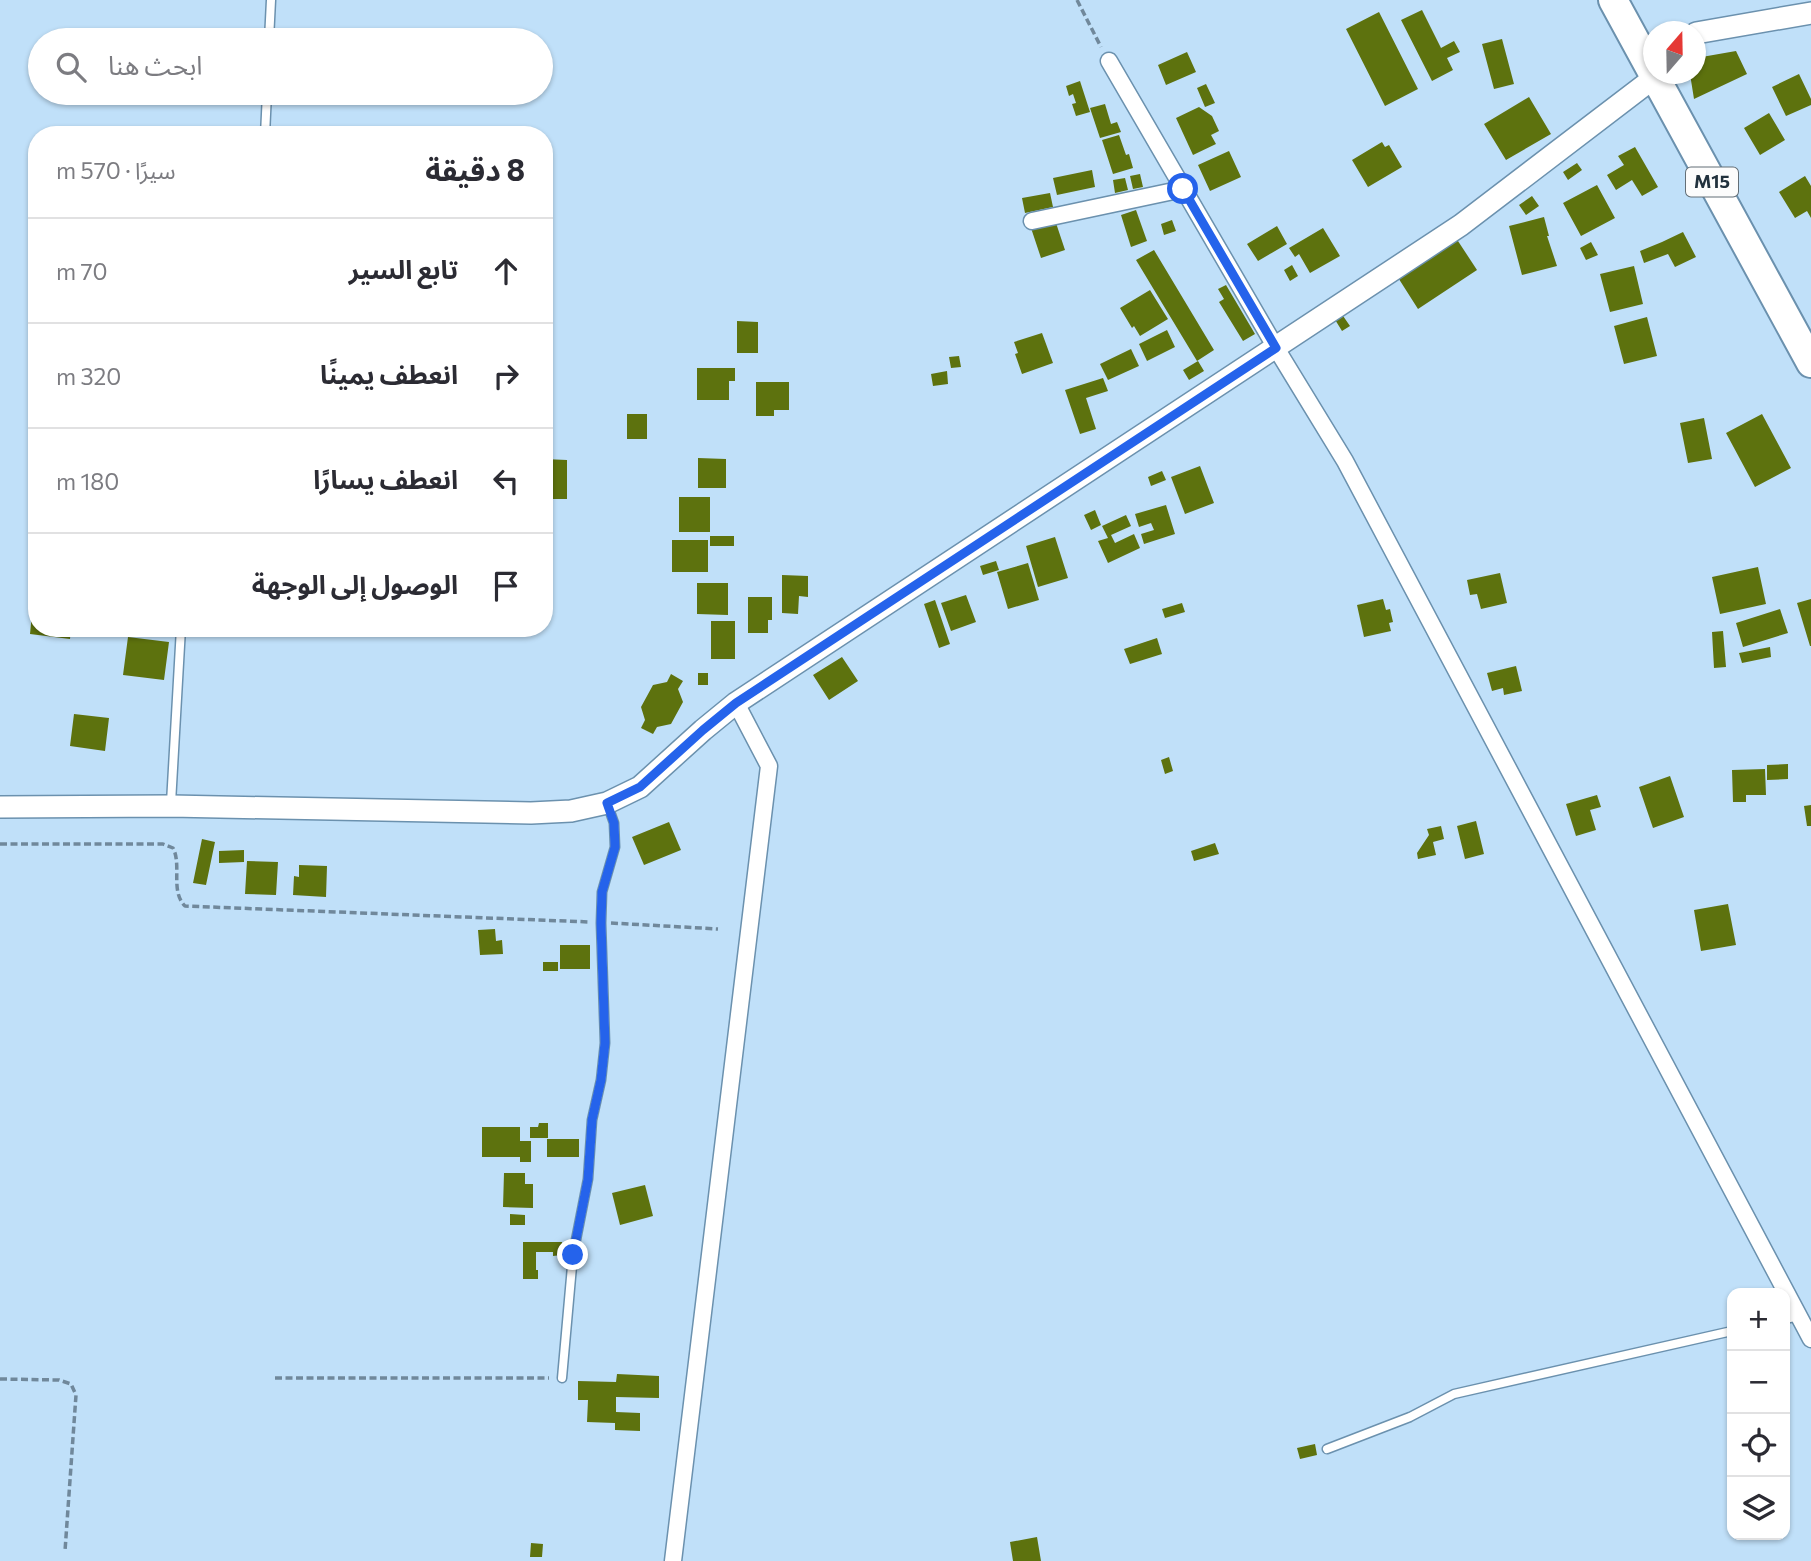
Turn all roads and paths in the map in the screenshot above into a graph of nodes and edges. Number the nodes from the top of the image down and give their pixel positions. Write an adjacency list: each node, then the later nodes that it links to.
1 (271, 0): 5 (lane)
2 (1077, 0): 8 (path)
3 (1613, 0): 7 (highway, M15)
4 (1811, 13): 6 (street)
5 (270, 28)
6 (1706, 31)
7 (1643, 38)
8 (1109, 61): 13 (street)
9 (1646, 84): 15 (street)
10 (1659, 84): 16 (highway, M15)
11 (266, 105): 12 (lane)
12 (265, 126)
13 (1183, 189): 14 (street); 15 (street)
14 (1032, 221)
15 (1276, 348): 18 (street); 25 (street)
16 (1811, 363)
17 (180, 637): 20 (lane)
18 (736, 703): 19 (street); 33 (street)
19 (607, 803): 20 (street); 23 (lane)
20 (171, 806): 21 (street)
21 (0, 807)
22 (0, 844): 23 (path)
23 (601, 923): 24 (path); 29 (lane)
24 (718, 929)
25 (1792, 1317): 27 (street)
26 (1727, 1332): 31 (lane)
27 (1811, 1339)
28 (275, 1378): 29 (path)
29 (562, 1378)
30 (0, 1379): 32 (path)
31 (1327, 1449)
32 (65, 1551)
33 (673, 1561)

